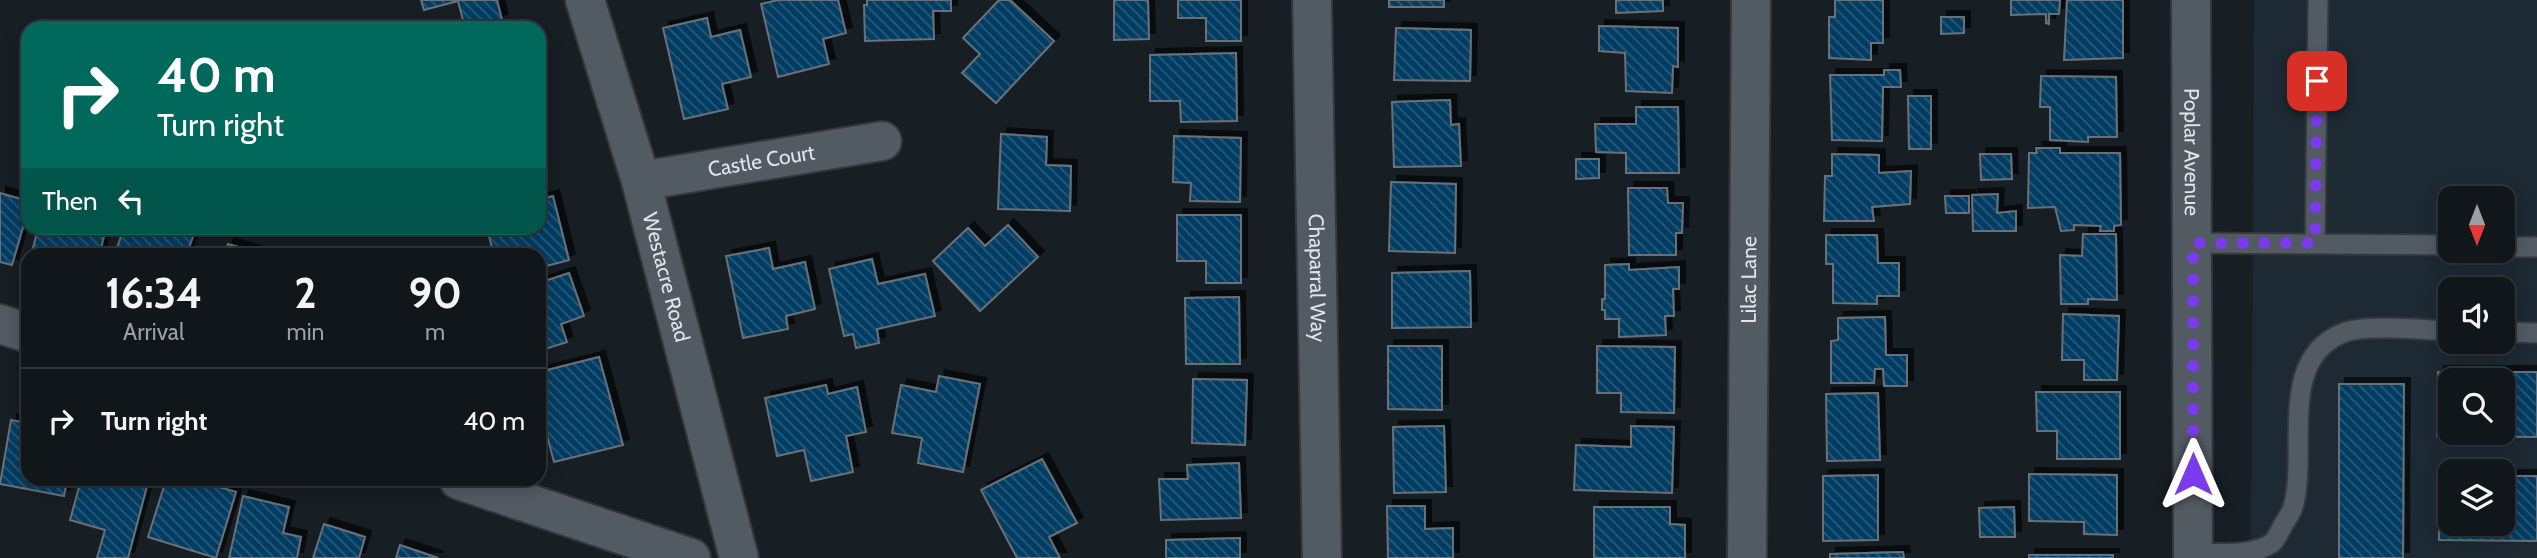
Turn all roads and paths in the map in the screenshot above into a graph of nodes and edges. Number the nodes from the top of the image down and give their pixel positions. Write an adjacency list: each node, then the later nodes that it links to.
1 (585, 0): 7 (street, Westacre Road)
2 (1312, 0): 22 (street, Chaparral Way)
3 (1751, 0): 23 (street, Lilac Lane)
4 (2191, 0): 8 (street, Poplar Avenue)
5 (2318, 0): 9 (lane)
6 (882, 141): 7 (street, Castle Court)
7 (640, 181): 21 (street, Westacre Road)
8 (2193, 243): 9 (lane); 19 (street, Poplar Avenue)
9 (2315, 243): 10 (lane)
10 (2438, 246)
11 (2515, 247): 12 (lane)
12 (2537, 247)
13 (0, 324): 14 (street)
14 (21, 331)
15 (2438, 331): 19 (lane)
16 (2515, 332): 17 (lane)
17 (2537, 333)
18 (477, 486): 20 (street)
19 (2193, 555)
20 (691, 558)
21 (739, 558)
22 (1322, 558)
23 (1747, 558)

